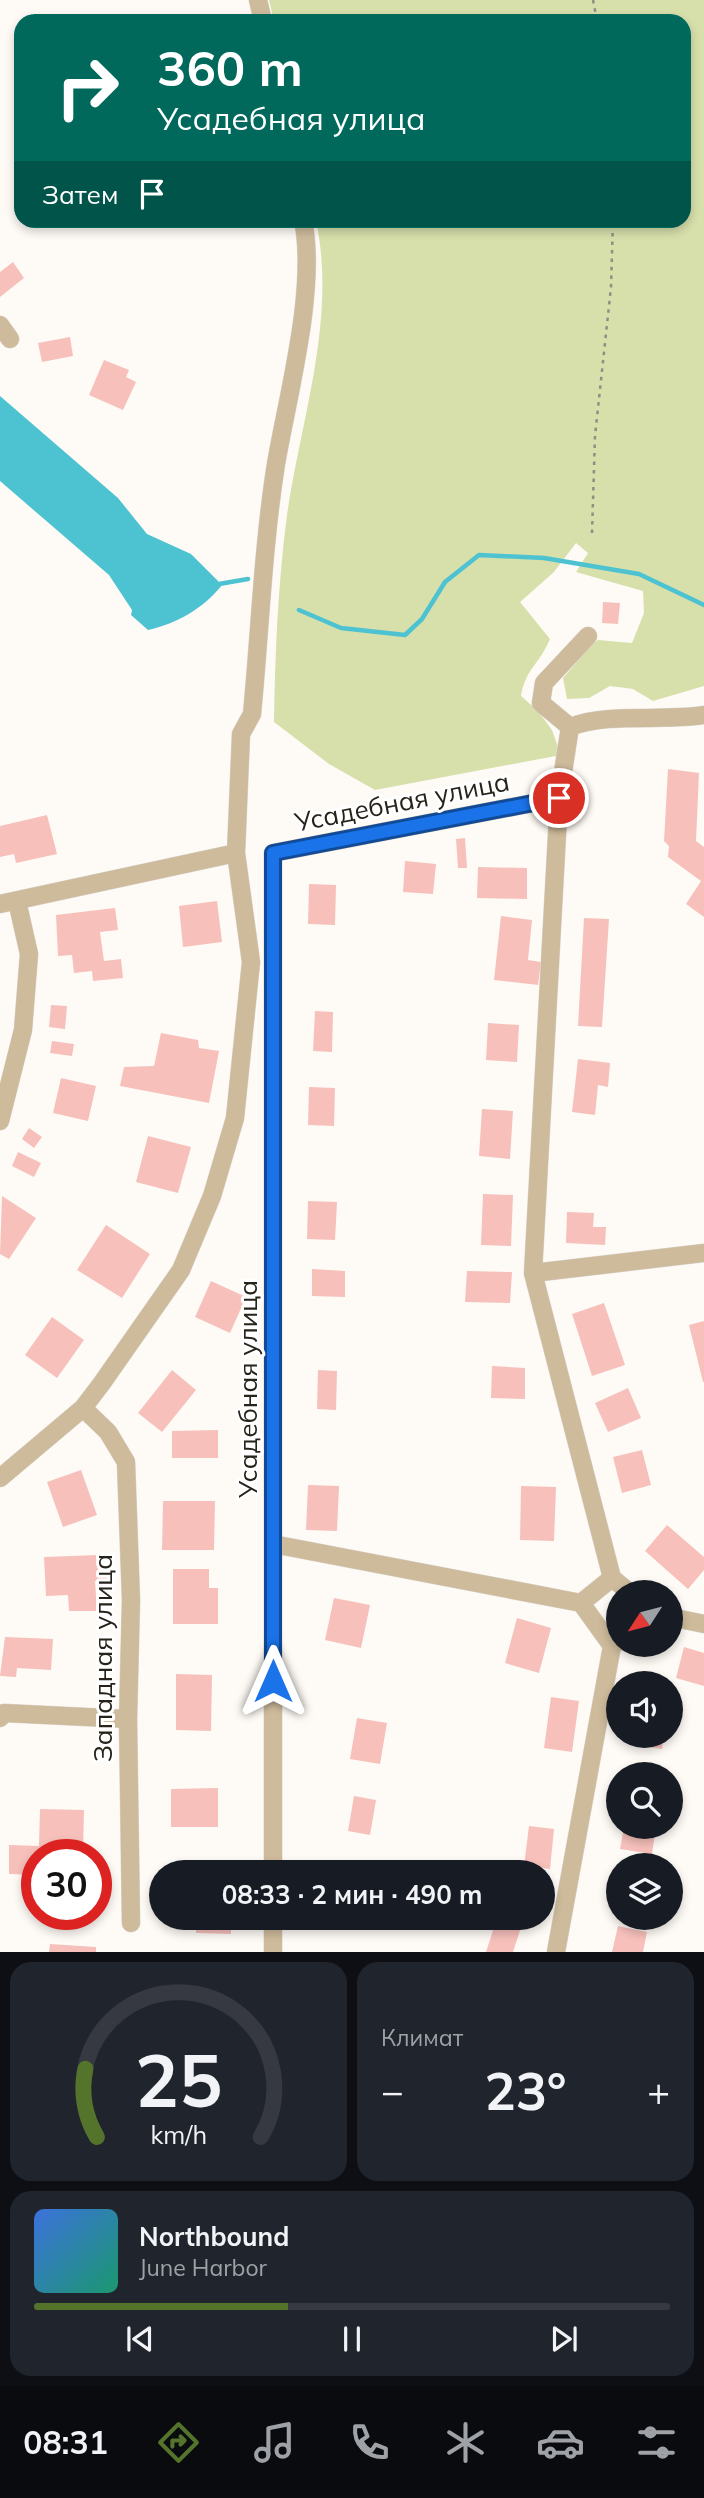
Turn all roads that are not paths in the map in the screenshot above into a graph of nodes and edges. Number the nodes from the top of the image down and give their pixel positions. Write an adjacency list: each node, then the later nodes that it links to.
1 (305, 228): 6 (street)
2 (588, 636): 4 (street)
3 (704, 715): 4 (street)
4 (570, 727): 5 (street)
5 (559, 798): 10 (street); 13 (street, Усадебная улица)
6 (236, 853): 7 (street); 11 (street)
7 (9, 903): 8 (street)
8 (0, 1121)
9 (704, 1253): 10 (street)
10 (533, 1273): 14 (street)
11 (83, 1408): 12 (street); 22 (street, Западная улица)
12 (0, 1478)
13 (273, 1544): 16 (street); 23 (street, Усадебная улица)
14 (612, 1578): 15 (street); 16 (street)
15 (614, 1580)
16 (581, 1603): 19 (street)
17 (683, 1620): 18 (street)
18 (704, 1624)
19 (606, 1633)
20 (613, 1657): 27 (street)
21 (0, 1718): 22 (street)
22 (128, 1718): 24 (street, Западная улица)
23 (273, 1860)
24 (131, 1923)
25 (273, 1930): 26 (street)
26 (273, 1952)
27 (556, 1952)

